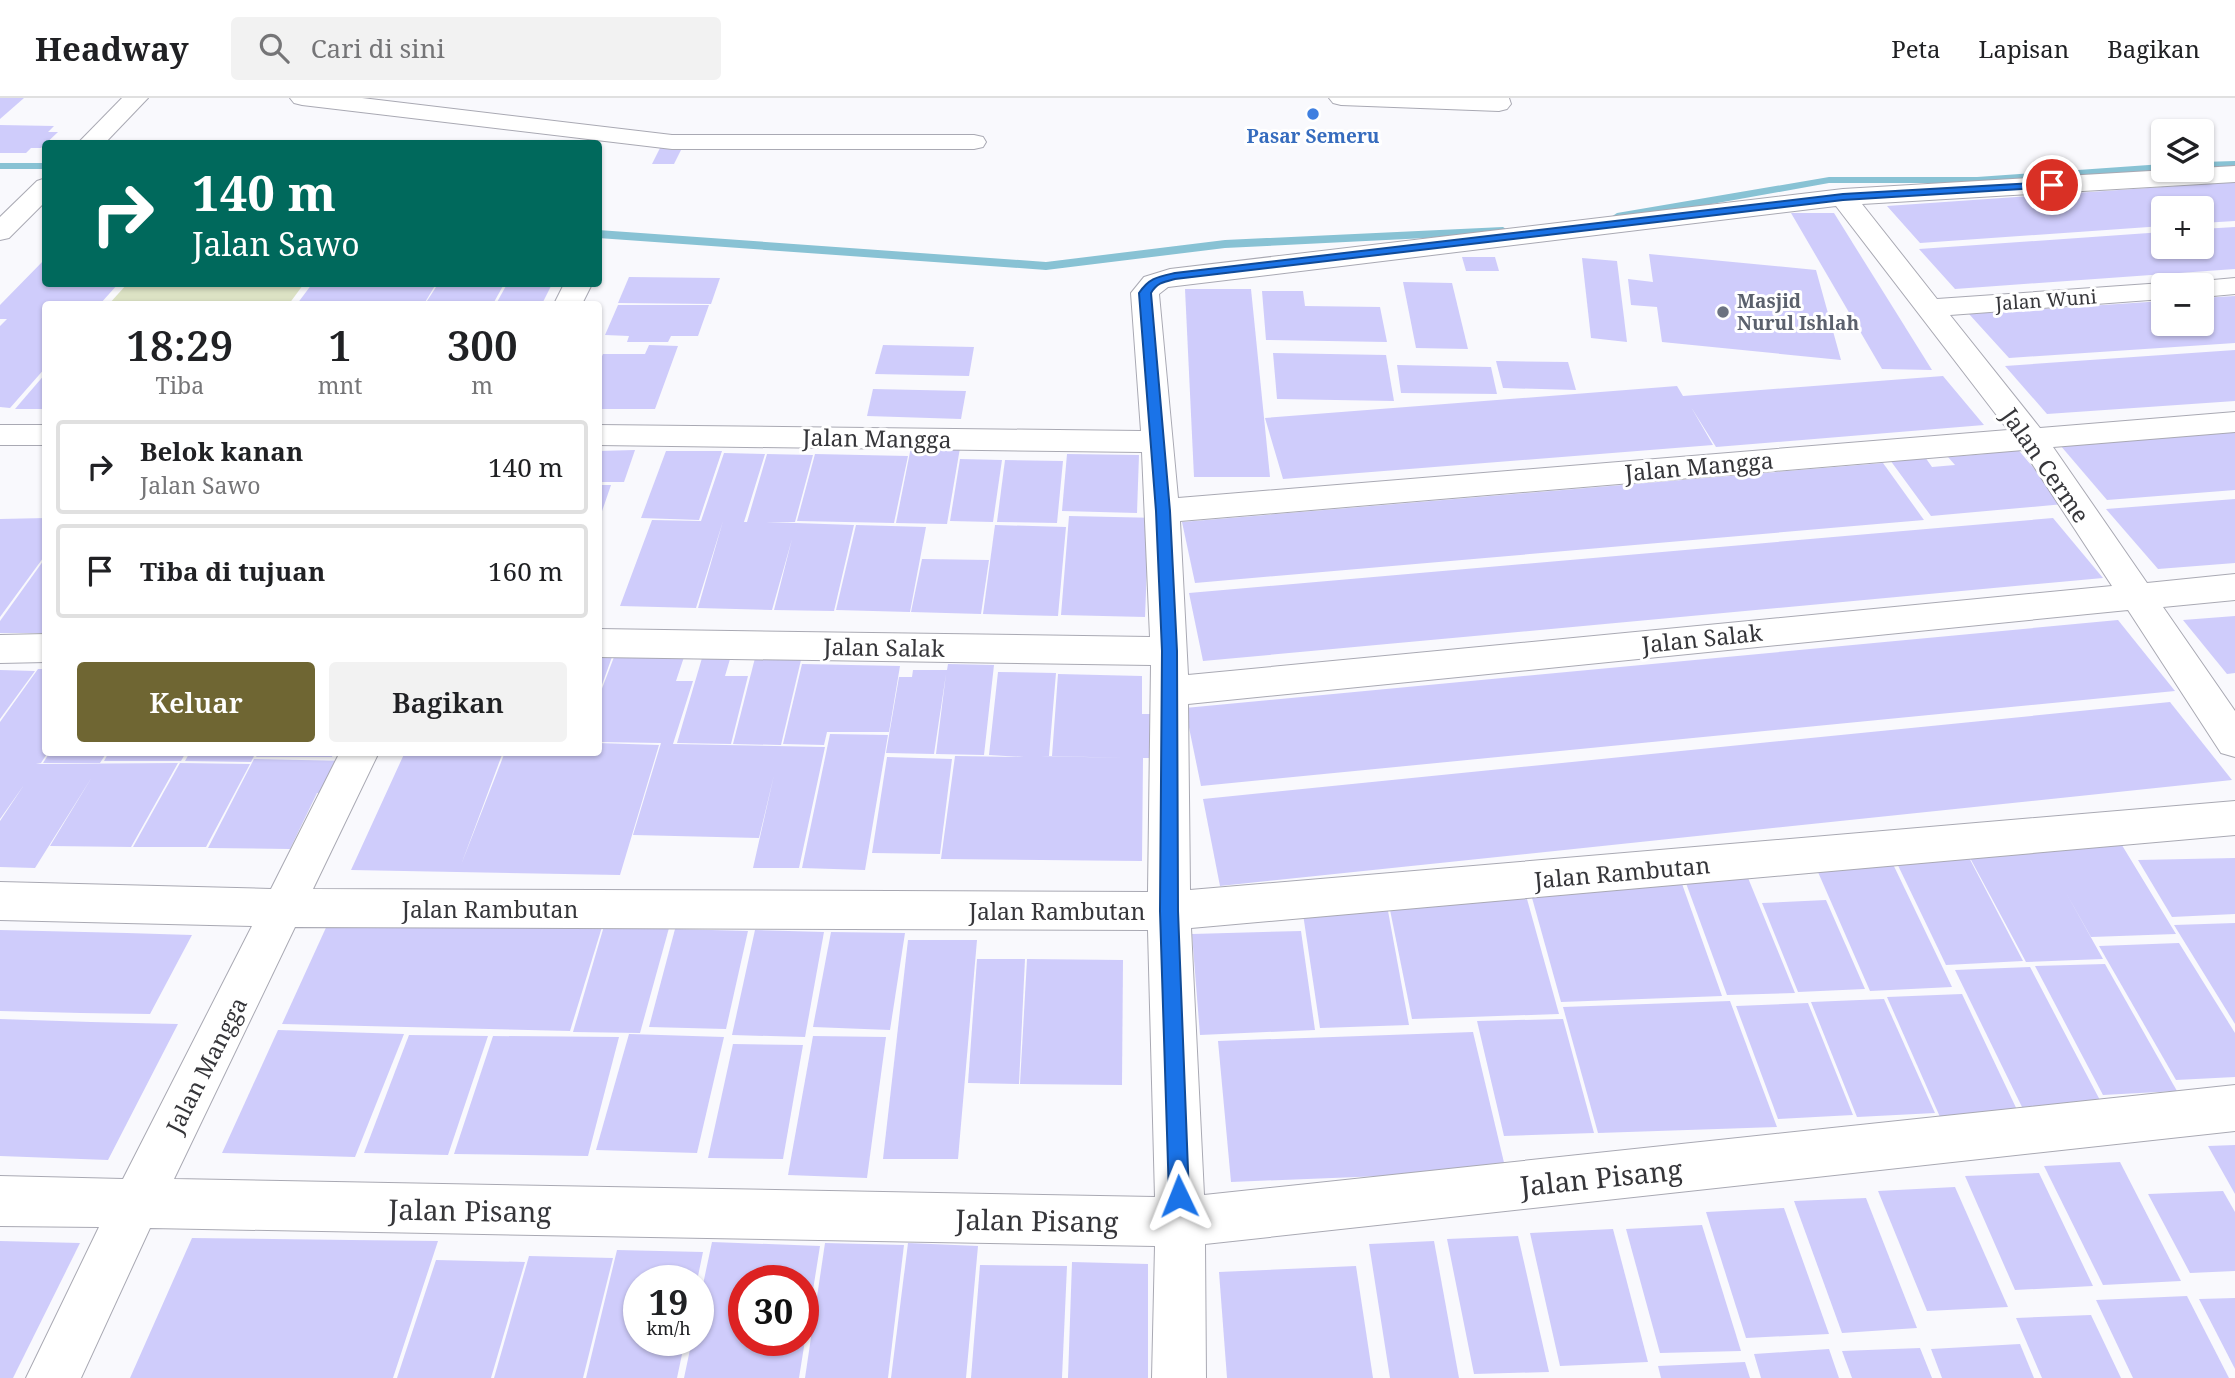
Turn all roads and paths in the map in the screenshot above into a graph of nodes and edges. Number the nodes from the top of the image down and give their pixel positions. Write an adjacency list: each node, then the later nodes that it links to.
1 (136, 98): 5 (street)
2 (302, 98): 6 (street)
3 (1341, 98): 4 (street)
4 (1497, 98)
5 (93, 140)
6 (974, 142)
7 (2235, 174): 10 (street)
8 (41, 191): 9 (street); 11 (street)
9 (0, 197)
10 (1843, 197): 15 (street, Jalan Cerme); 21 (street)
11 (0, 232)
12 (2235, 286): 13 (street)
13 (2214, 288)
14 (2151, 292): 15 (street, Jalan Wuni)
15 (1928, 308): 20 (street, Jalan Cerme)
16 (2235, 422): 20 (street, Jalan Mangga)
17 (0, 435): 18 (street)
18 (42, 435)
19 (602, 435): 21 (street, Jalan Mangga)
20 (2030, 438): 22 (street, Jalan Mangga); 24 (street, Jalan Cerme)
21 (1156, 442): 22 (street)
22 (1163, 511): 28 (street)
23 (2235, 587): 24 (street, Jalan Salak)
24 (2135, 596): 29 (street, Jalan Salak); 30 (street, Jalan Cerme)
25 (602, 643): 28 (street, Jalan Salak)
26 (42, 648): 27 (street)
27 (0, 649)
28 (1170, 651): 29 (street)
29 (1170, 691): 35 (street)
30 (2235, 743)
31 (358, 756): 34 (street, Jalan Mangga)
32 (2235, 818): 35 (street, Jalan Rambutan)
33 (0, 901): 34 (street, Jalan Rambutan)
34 (284, 908): 35 (street, Jalan Rambutan); 38 (street, Jalan Mangga)
35 (1169, 911): 39 (street)
36 (2235, 1108): 39 (street, Jalan Pisang)
37 (0, 1201): 38 (street, Jalan Pisang)
38 (136, 1204): 39 (street, Jalan Pisang); 40 (street, Jalan Mangga)
39 (1180, 1223): 41 (street)
40 (53, 1378)
41 (1179, 1378)

